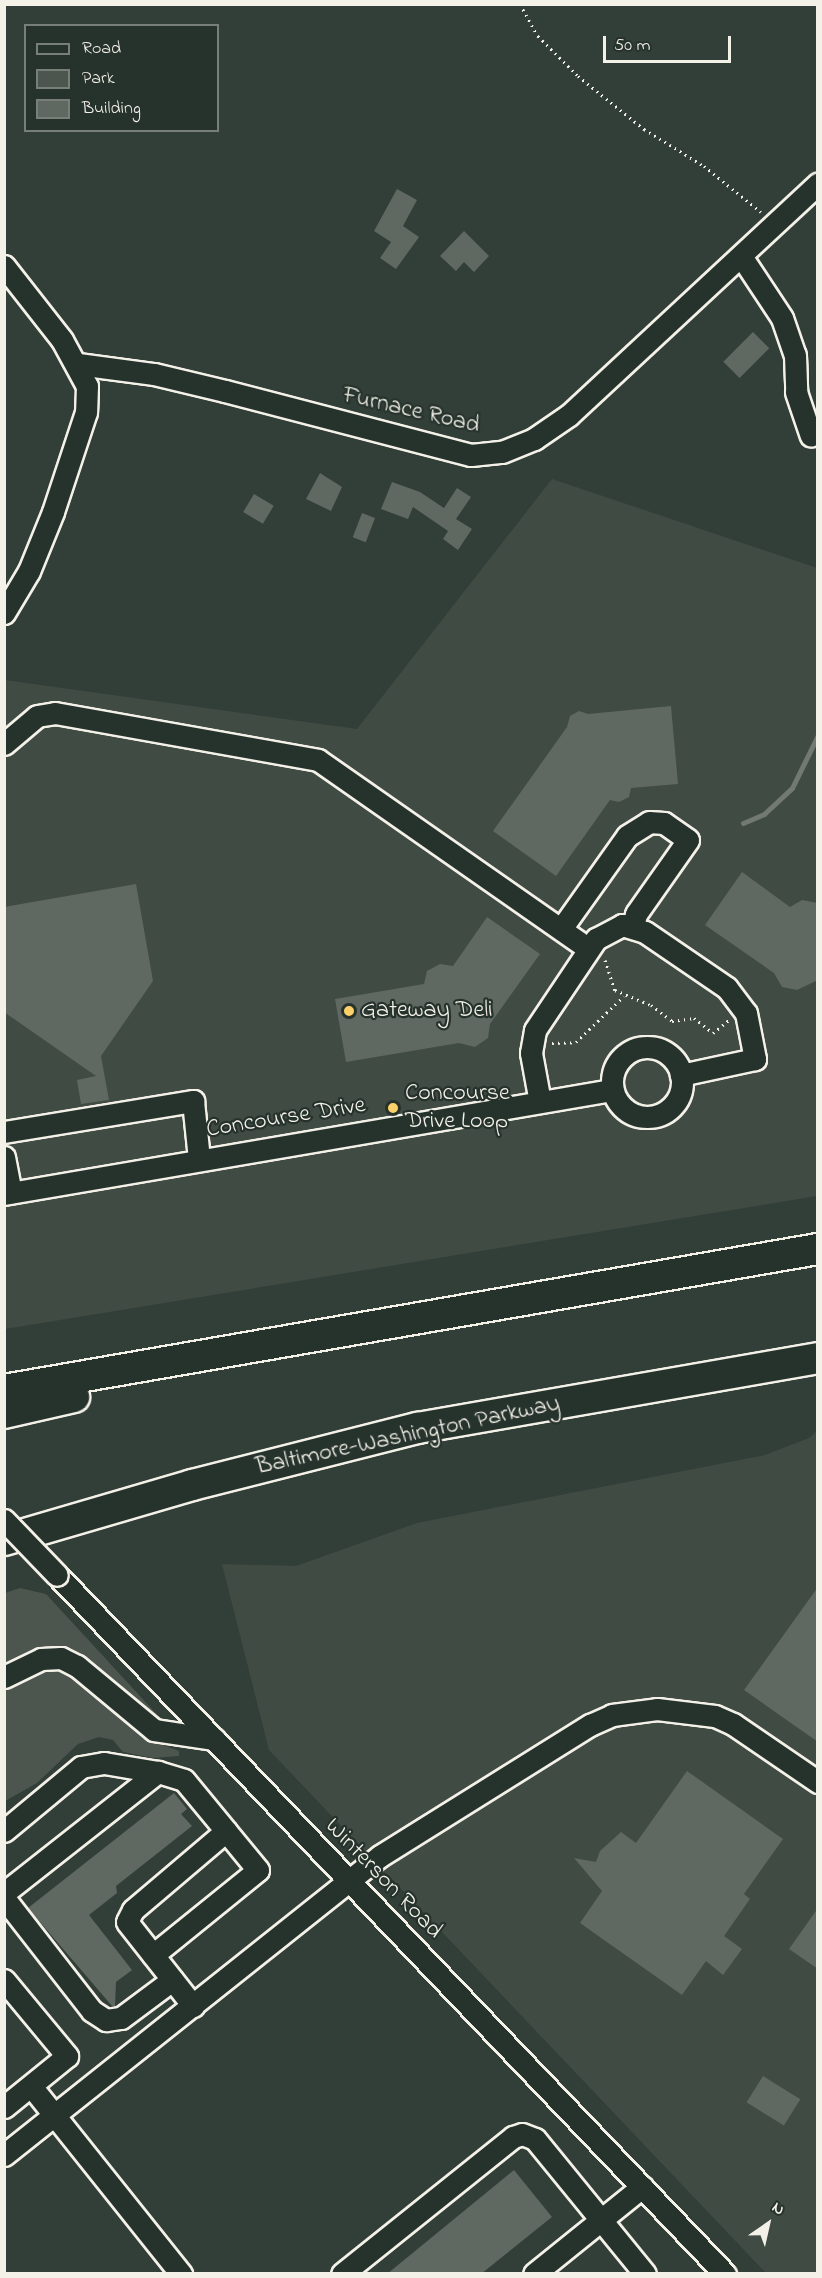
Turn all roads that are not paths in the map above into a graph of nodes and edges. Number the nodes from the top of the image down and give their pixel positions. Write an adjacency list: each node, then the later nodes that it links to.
1 (818, 184): 2 (street, Furnace Road)
2 (741, 256): 4 (street, Furnace Road); 5 (street)
3 (4, 266): 4 (street)
4 (78, 364): 6 (street)
5 (811, 436)
6 (4, 613)
7 (4, 744): 9 (street)
8 (633, 927): 9 (street); 10 (street); 11 (street)
9 (561, 929): 10 (street)
10 (594, 952): 13 (street)
11 (681, 1075): 12 (street); 12 (street)
12 (612, 1090): 13 (street, Concourse Drive)
13 (540, 1102): 16 (street, Concourse Drive)
14 (4, 1132): 16 (street)
15 (4, 1157): 17 (street)
16 (199, 1158): 17 (street, Concourse Drive)
17 (8, 1193)
18 (818, 1249): 19 (highway)
19 (767, 1258): 20 (highway); 24 (highway)
20 (432, 1314): 22 (highway); 23 (highway)
21 (818, 1359): 26 (highway, Baltimore-Washington Parkway)
22 (4, 1374)
23 (4, 1390)
24 (4, 1413)
25 (4, 1520): 30 (street, Winterson Road, bridge)
26 (75, 1522): 27 (highway, Baltimore-Washington Parkway); 28 (highway)
27 (4, 1540)
28 (4, 1553)
29 (4, 1677): 30 (street)
30 (214, 1739): 35 (street, Winterson Road)
31 (158, 1772): 33 (street); 34 (street); 36 (street)
32 (818, 1782): 35 (street)
33 (4, 1831)
34 (226, 1831): 38 (street); 38 (street)
35 (350, 1881): 41 (street); 46 (street, Winterson Road)
36 (4, 1893)
37 (4, 1898): 40 (street)
38 (153, 1955): 40 (street)
39 (4, 1980): 42 (street)
40 (172, 1980): 41 (street)
41 (192, 2006): 44 (street)
42 (31, 2086): 43 (street); 44 (street)
43 (4, 2107)
44 (55, 2115): 45 (street); 48 (street)
45 (4, 2155)
46 (642, 2187): 47 (street); 52 (street, Winterson Road)
47 (601, 2220): 49 (street); 50 (street); 51 (street)
48 (181, 2274)
49 (342, 2274)
50 (534, 2274)
51 (645, 2274)
52 (725, 2274)

